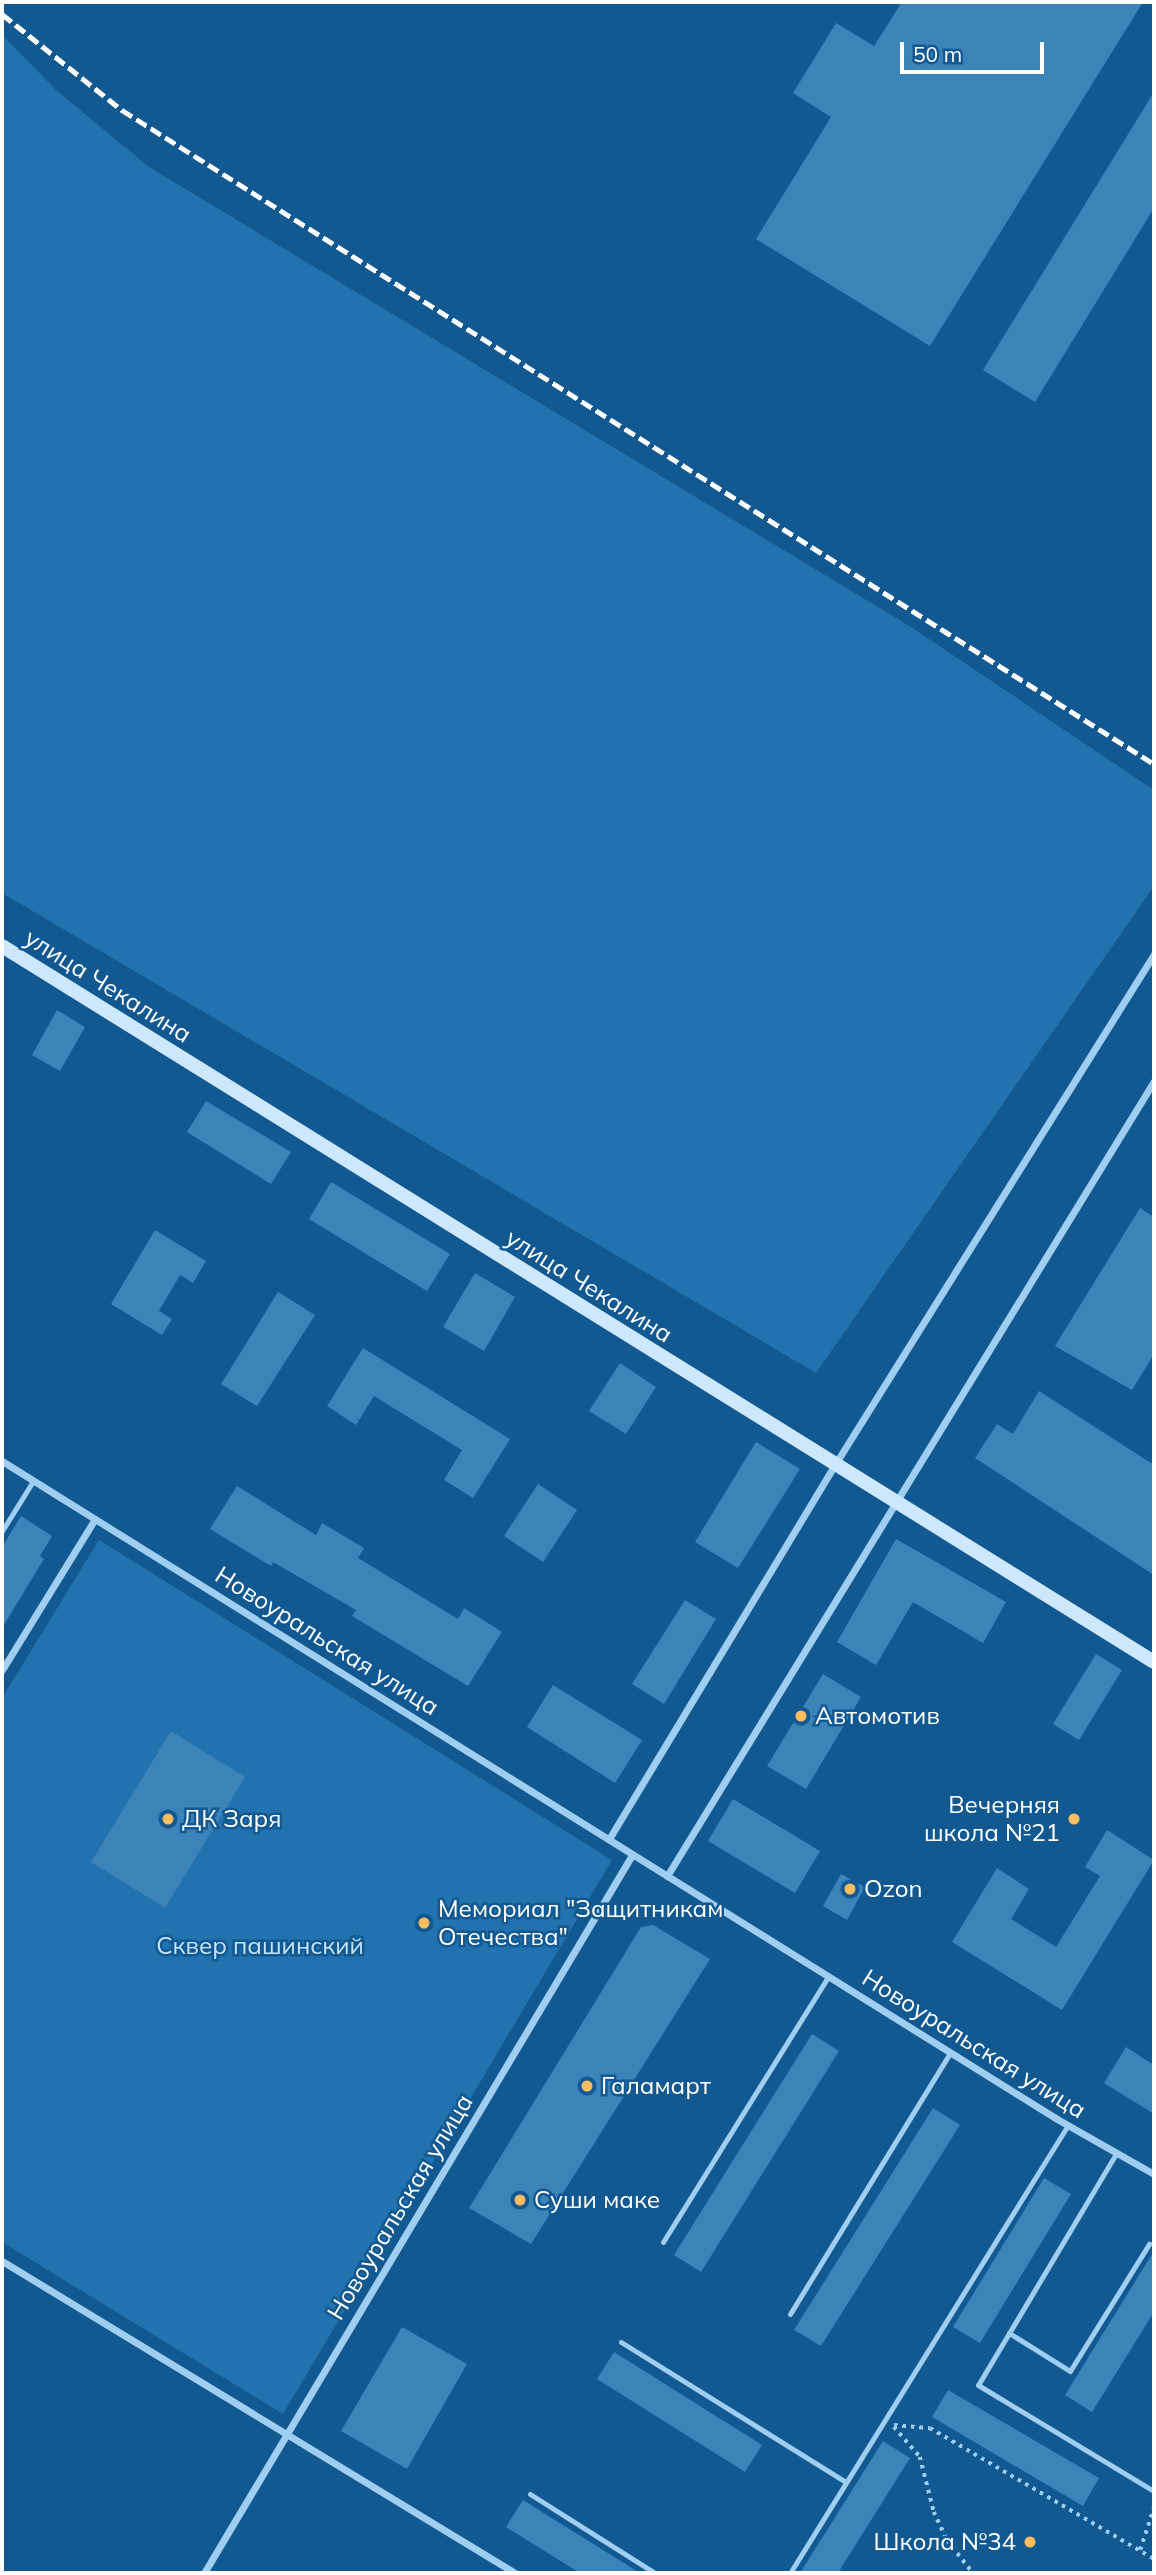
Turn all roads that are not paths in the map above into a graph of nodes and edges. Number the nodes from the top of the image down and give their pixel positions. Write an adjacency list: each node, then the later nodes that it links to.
1 (2, 946): 5 (main road, улица Чекалина)
2 (1154, 954): 5 (street)
3 (1154, 1081): 7 (street)
4 (2, 1461): 6 (street, Новоуральская улица)
5 (834, 1466): 7 (main road, улица Чекалина); 12 (street)
6 (33, 1481): 8 (street, Новоуральская улица); 9 (lane)
7 (895, 1503): 10 (main road, улица Чекалина); 14 (street)
8 (95, 1519): 11 (street); 12 (street, Новоуральская улица)
9 (2, 1531)
10 (1154, 1662)
11 (2, 1670)
12 (608, 1839): 13 (street, Новоуральская улица)
13 (632, 1855): 14 (street, Новоуральская улица); 26 (street, Новоуральская улица)
14 (667, 1877): 15 (street, Новоуральская улица)
15 (828, 1977): 16 (street, Новоуральская улица); 20 (lane)
16 (950, 2053): 17 (street, Новоуральская улица); 23 (lane)
17 (1068, 2125): 18 (street, Новоуральская улица); 27 (lane)
18 (1117, 2152): 19 (street, Новоуральская улица); 24 (lane)
19 (1154, 2174)
20 (663, 2242)
21 (1149, 2244): 24 (lane)
22 (2, 2261): 26 (street)
23 (790, 2314)
24 (1009, 2333): 28 (lane)
25 (621, 2342): 27 (lane)
26 (287, 2435): 30 (street, Новоуральская улица); 31 (street)
27 (846, 2482): 33 (lane)
28 (1154, 2491)
29 (530, 2494): 32 (lane)
30 (204, 2573)
31 (515, 2573)
32 (655, 2573)
33 (790, 2573)

